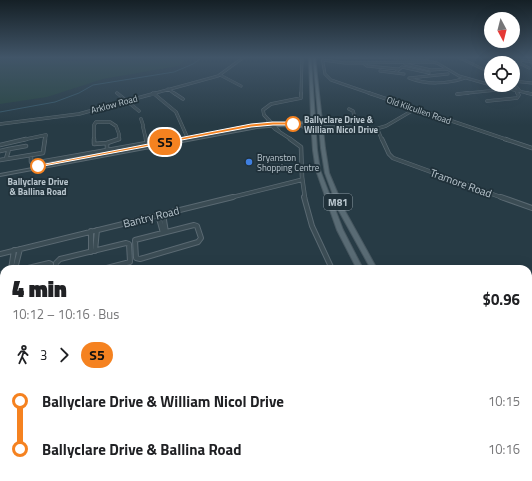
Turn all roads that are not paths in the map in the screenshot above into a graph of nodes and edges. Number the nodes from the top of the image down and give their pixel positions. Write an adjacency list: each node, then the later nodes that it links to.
1 (203, 79): 14 (street, Arklow Road)
2 (232, 79): 13 (street)
3 (301, 79): 34 (street)
4 (311, 79): 30 (main road, M81)
5 (316, 79): 38 (main road, M81)
6 (330, 79): 25 (street, Old Kilcullen Road)
7 (412, 79): 8 (street)
8 (461, 79)
9 (471, 79): 11 (street)
10 (520, 82): 12 (street)
11 (484, 83)
12 (532, 83)
13 (241, 86)
14 (168, 89): 19 (street, Arklow Road); 22 (street)
15 (484, 91): 20 (street)
16 (520, 91): 21 (street)
17 (518, 92): 24 (street)
18 (117, 93): 23 (street)
19 (153, 94): 23 (street, Arklow Road); 42 (street)
20 (457, 94)
21 (532, 94)
22 (182, 99)
23 (127, 101): 27 (street); 35 (street, Arklow Road)
24 (487, 101)
25 (416, 108): 28 (street); 29 (street, Old Kilcullen Road)
26 (349, 109): 33 (street)
27 (139, 111)
28 (408, 113): 29 (street); 41 (street)
29 (428, 113): 47 (street, Old Kilcullen Road)
30 (314, 118): 36 (main road); 40 (main road, M81)
31 (141, 119): 45 (street)
32 (338, 120): 33 (street)
33 (355, 120): 39 (street)
34 (271, 123): 36 (street); 37 (street); 42 (street); 55 (street)
35 (0, 124)
36 (296, 124): 40 (street)
37 (302, 126): 40 (main road)
38 (321, 126): 39 (street); 40 (street); 41 (street); 73 (main road, M81)
39 (357, 127): 41 (street)
40 (314, 128): 72 (main road, M81)
41 (377, 128): 56 (street, Tramore Road)
42 (188, 138): 45 (street)
43 (107, 143): 43 (street); 49 (street)
44 (0, 145): 51 (street)
45 (147, 145): 49 (street); 54 (street)
46 (26, 146): 48 (street)
47 (532, 148)
48 (9, 149): 50 (street); 52 (street)
49 (107, 150): 51 (street)
50 (0, 151)
51 (31, 155): 52 (street)
52 (6, 158): 53 (street)
53 (0, 160)
54 (0, 174)
55 (302, 180): 57 (street, Bantry Road); 71 (street)
56 (532, 208)
57 (160, 214): 58 (street, Bantry Road); 60 (street)
58 (97, 230): 59 (street, Bantry Road); 63 (street)
59 (91, 231): 61 (street, Bantry Road); 63 (street)
60 (164, 232): 60 (street)
61 (20, 249): 62 (street, Bantry Road); 66 (street)
62 (14, 250): 64 (street, Bantry Road); 65 (street)
63 (93, 251): 69 (street); 70 (street)
64 (0, 254)
65 (12, 265)
66 (16, 265)
67 (41, 265): 68 (street)
68 (51, 265)
69 (56, 265)
70 (118, 265)
71 (330, 265)
72 (358, 265)
73 (372, 265)

